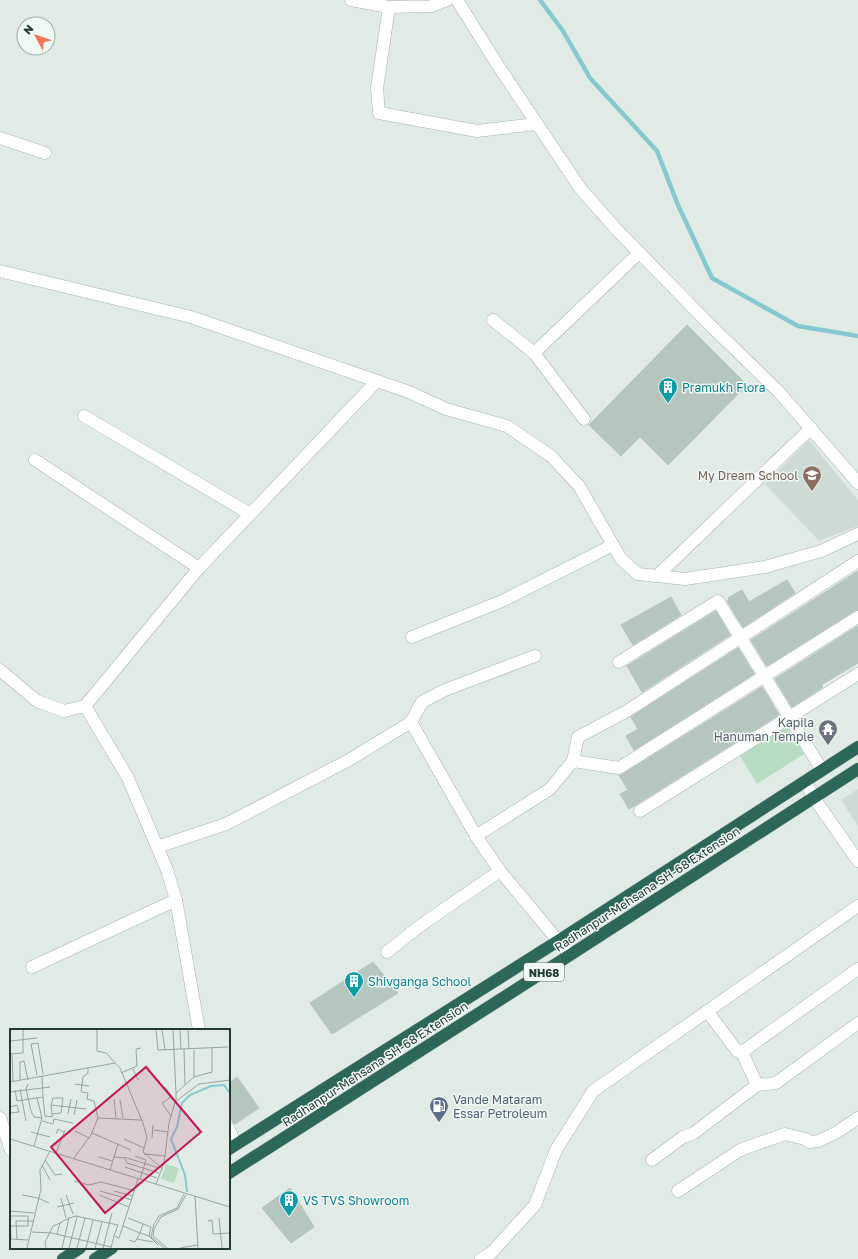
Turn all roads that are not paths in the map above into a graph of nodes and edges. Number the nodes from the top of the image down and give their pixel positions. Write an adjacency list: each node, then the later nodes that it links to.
1 (351, 0): 4 (street)
2 (447, 0): 4 (street)
3 (457, 0): 5 (street)
4 (389, 7): 5 (street)
5 (536, 124): 8 (street)
6 (0, 138): 7 (street)
7 (45, 152)
8 (639, 253): 11 (street); 15 (street)
9 (0, 271): 12 (street)
10 (493, 320): 11 (street)
11 (534, 353): 14 (street)
12 (377, 381): 18 (street); 20 (street)
13 (84, 416): 18 (street)
14 (584, 419)
15 (811, 428): 17 (street); 23 (street)
16 (36, 460): 22 (street)
17 (858, 483)
18 (250, 514): 22 (street)
19 (858, 534): 23 (street)
20 (613, 545): 23 (street); 25 (street)
21 (858, 561): 26 (street)
22 (199, 568): 32 (street)
23 (657, 576)
24 (858, 617): 31 (street)
25 (412, 637)
26 (740, 637): 28 (street); 31 (street); 36 (street)
27 (534, 656): 34 (street)
28 (619, 662)
29 (0, 670): 32 (street)
30 (858, 674): 33 (street)
31 (764, 676): 33 (street); 36 (street)
32 (85, 706): 43 (street)
33 (789, 717): 38 (street); 41 (street)
34 (411, 722): 42 (street); 43 (street)
35 (858, 747): 38 (highway, NH68)
36 (574, 761): 42 (street)
37 (858, 769): 40 (highway, Radhanpur-Mehsana SH-68 Extension / NH68)
38 (822, 770): 39 (highway, NH68)
39 (805, 781): 40 (street); 48 (highway, NH68)
40 (814, 798): 44 (street); 50 (highway, Radhanpur-Mehsana SH-68 Extension / NH68)
41 (640, 811)
42 (476, 836): 45 (street)
43 (157, 847): 46 (street)
44 (858, 860)
45 (500, 871): 48 (street); 49 (street)
46 (176, 900): 51 (street); 55 (street)
47 (858, 906): 53 (street)
48 (558, 940): 50 (street); 62 (highway, NH68)
49 (387, 952)
50 (570, 955): 64 (highway, Radhanpur-Mehsana SH-68 Extension / NH68)
51 (32, 967)
52 (858, 970): 56 (street)
53 (707, 1011): 56 (street); 70 (street)
54 (858, 1022): 57 (street)
55 (199, 1029)
56 (742, 1052): 57 (street)
57 (757, 1085): 63 (street)
58 (0, 1118): 61 (street)
59 (858, 1118): 65 (street)
60 (230, 1136): 62 (street)
61 (10, 1147)
62 (232, 1147)
63 (652, 1160)
64 (230, 1173)
65 (678, 1191)
66 (78, 1249): 68 (highway)
67 (110, 1249): 69 (highway)
68 (63, 1259)
69 (95, 1259)
70 (481, 1259)

